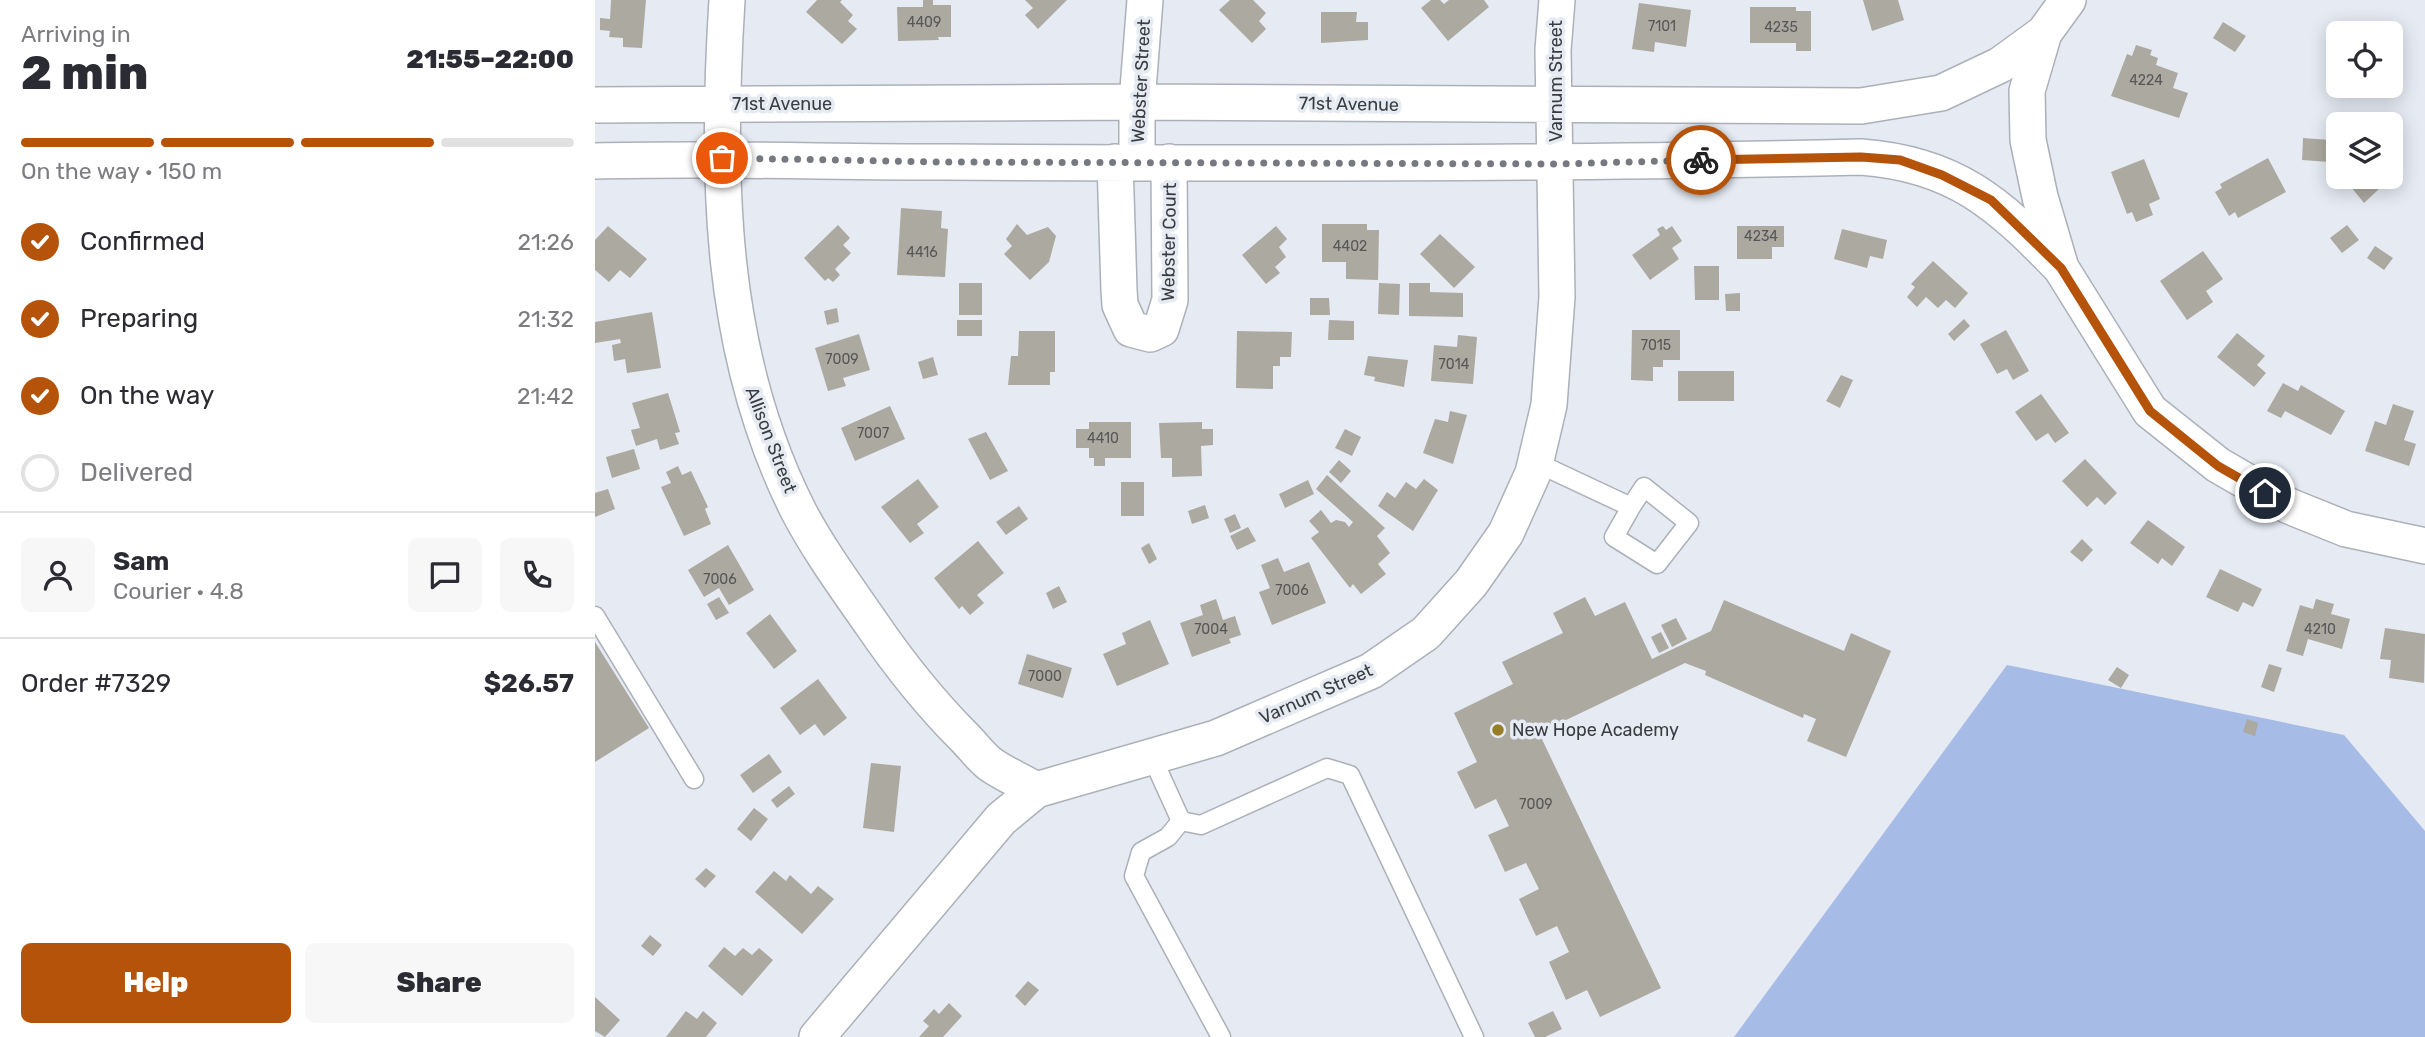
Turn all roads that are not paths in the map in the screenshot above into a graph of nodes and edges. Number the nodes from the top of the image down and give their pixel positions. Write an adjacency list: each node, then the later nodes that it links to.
1 (726, 0): 8 (street, Allison Street)
2 (1145, 0): 6 (street, Webster Street)
3 (1557, 0): 9 (street, Varnum Street)
4 (2068, 0): 5 (street, 71st Avenue)
5 (2044, 33): 10 (street, 71st Avenue); 16 (street)
6 (1137, 102): 8 (street, 71st Avenue); 9 (street, 71st Avenue); 14 (street, Webster Street)
7 (595, 104): 8 (street, 71st Avenue)
8 (721, 104): 12 (street, Allison Street)
9 (1555, 106): 10 (street, 71st Avenue); 15 (street, Varnum Street)
10 (1861, 106): 11 (street)
11 (1861, 157): 15 (street); 16 (street)
12 (722, 158): 13 (street); 14 (street); 23 (street, Allison Street)
13 (595, 161)
14 (1140, 162): 15 (street)
15 (1557, 164): 17 (street, Varnum Street)
16 (2061, 268): 19 (street)
17 (1535, 462): 18 (lane); 21 (street, Varnum Street)
18 (1631, 507)
19 (2425, 545)
20 (595, 616): 22 (lane)
21 (1152, 757): 23 (street, Varnum Street); 24 (lane)
22 (694, 779)
23 (1036, 790): 25 (street, Varnum Street)
24 (1181, 821): 26 (lane); 27 (lane)
25 (817, 1037)
26 (1221, 1037)
27 (1474, 1037)

